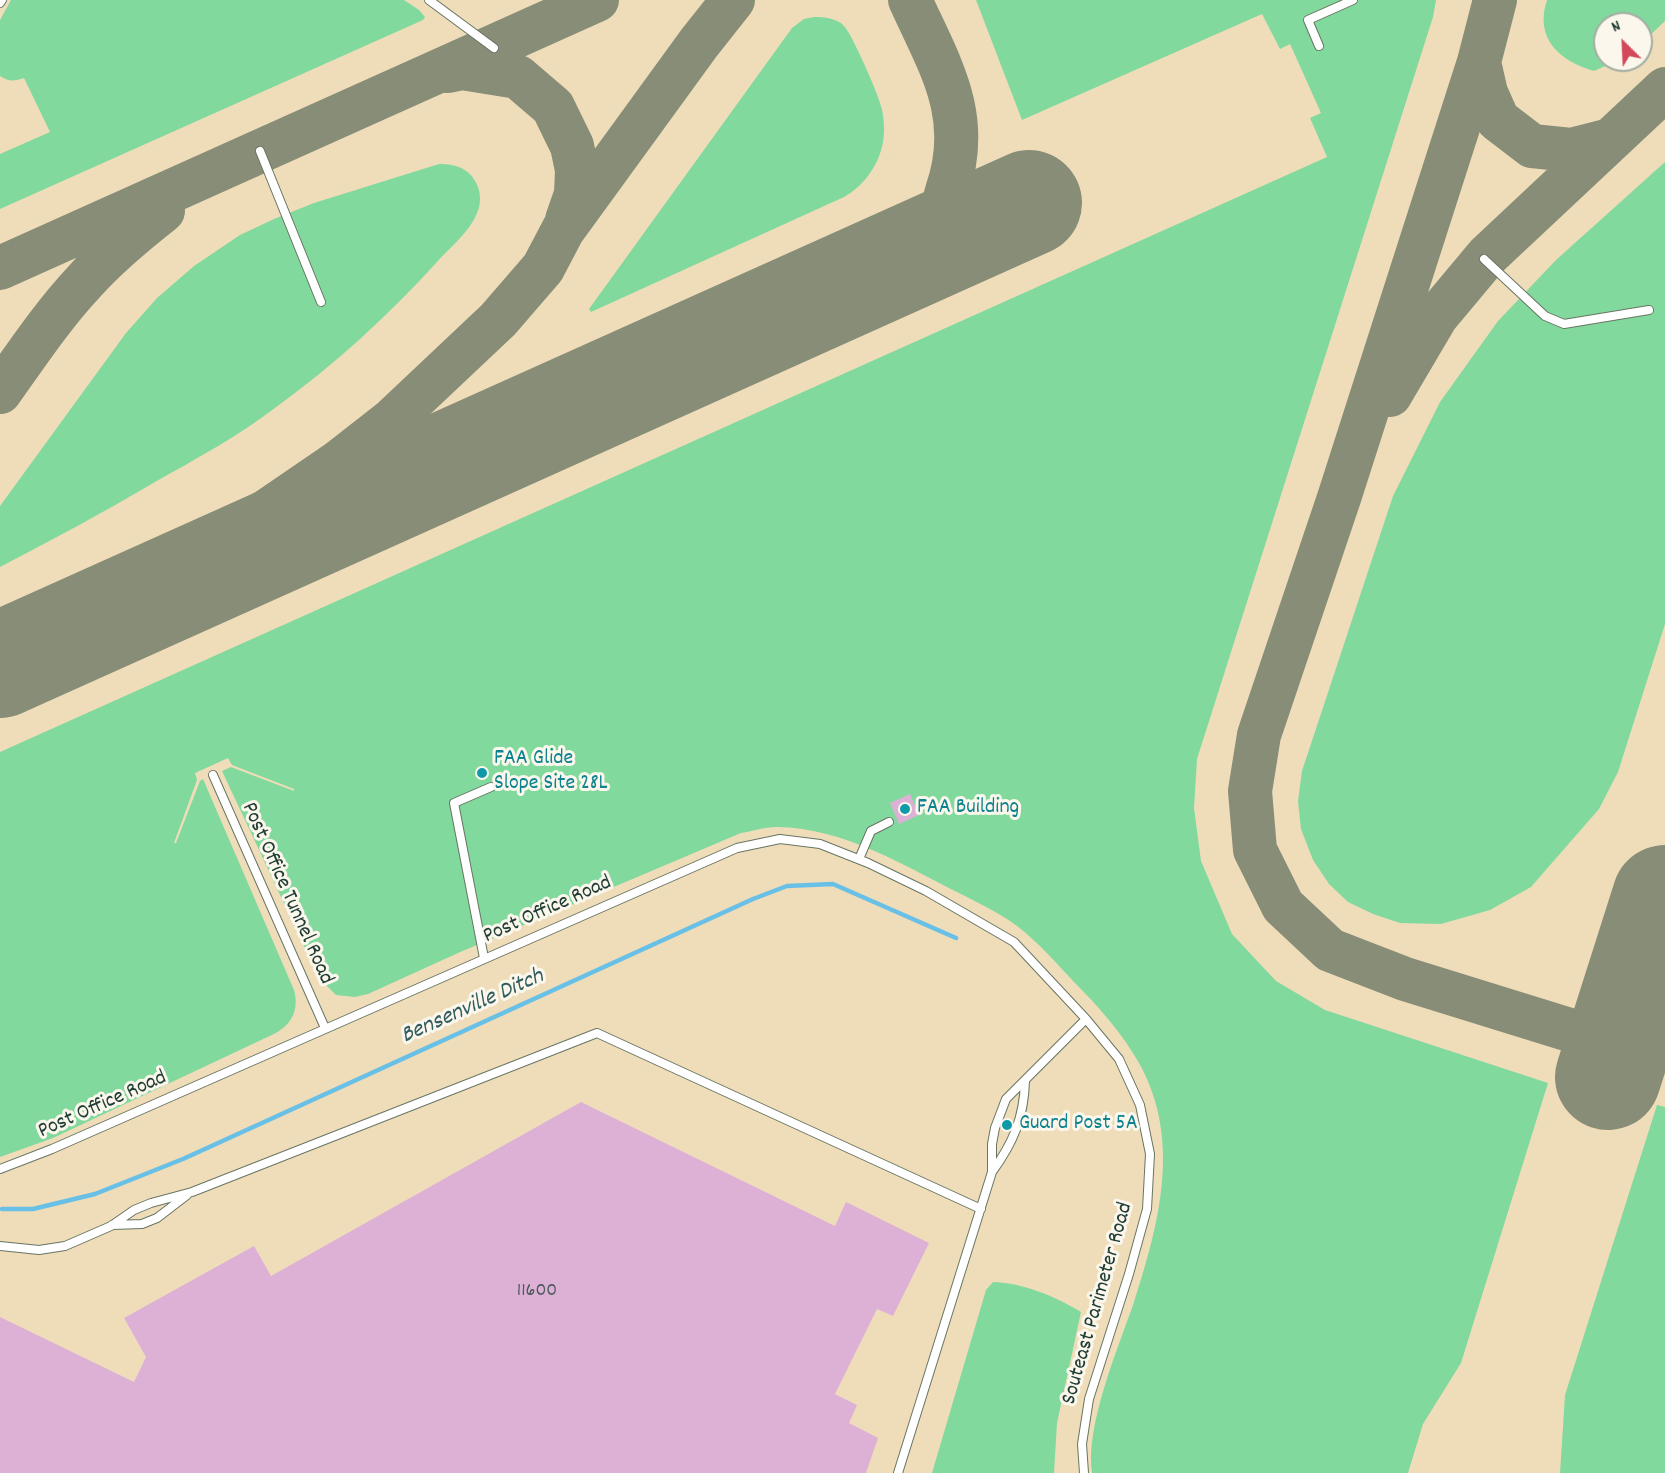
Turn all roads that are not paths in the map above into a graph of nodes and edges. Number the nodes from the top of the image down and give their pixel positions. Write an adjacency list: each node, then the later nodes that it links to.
1 (429, 0): 4 (lane)
2 (1353, 0): 3 (lane)
3 (1319, 46)
4 (494, 48)
5 (260, 151): 7 (lane)
6 (1484, 259): 8 (lane)
7 (321, 302)
8 (1649, 309)
9 (213, 775): 15 (lane, Post Office Tunnel Road)
10 (491, 787): 13 (lane)
11 (889, 822): 12 (lane)
12 (859, 859): 13 (lane, Post Office Road); 14 (lane, Post Office Road)
13 (484, 958): 15 (lane, Post Office Road)
14 (1086, 1019): 16 (lane); 24 (lane, Souteast Parimeter Road)
15 (326, 1028): 17 (lane, Post Office Road)
16 (1025, 1081): 18 (lane); 18 (lane)
17 (0, 1169)
18 (992, 1172): 20 (lane)
19 (192, 1192): 20 (lane); 21 (lane); 21 (lane)
20 (981, 1209): 23 (lane)
21 (111, 1226): 22 (lane)
22 (0, 1246)
23 (898, 1473)
24 (1084, 1473)

